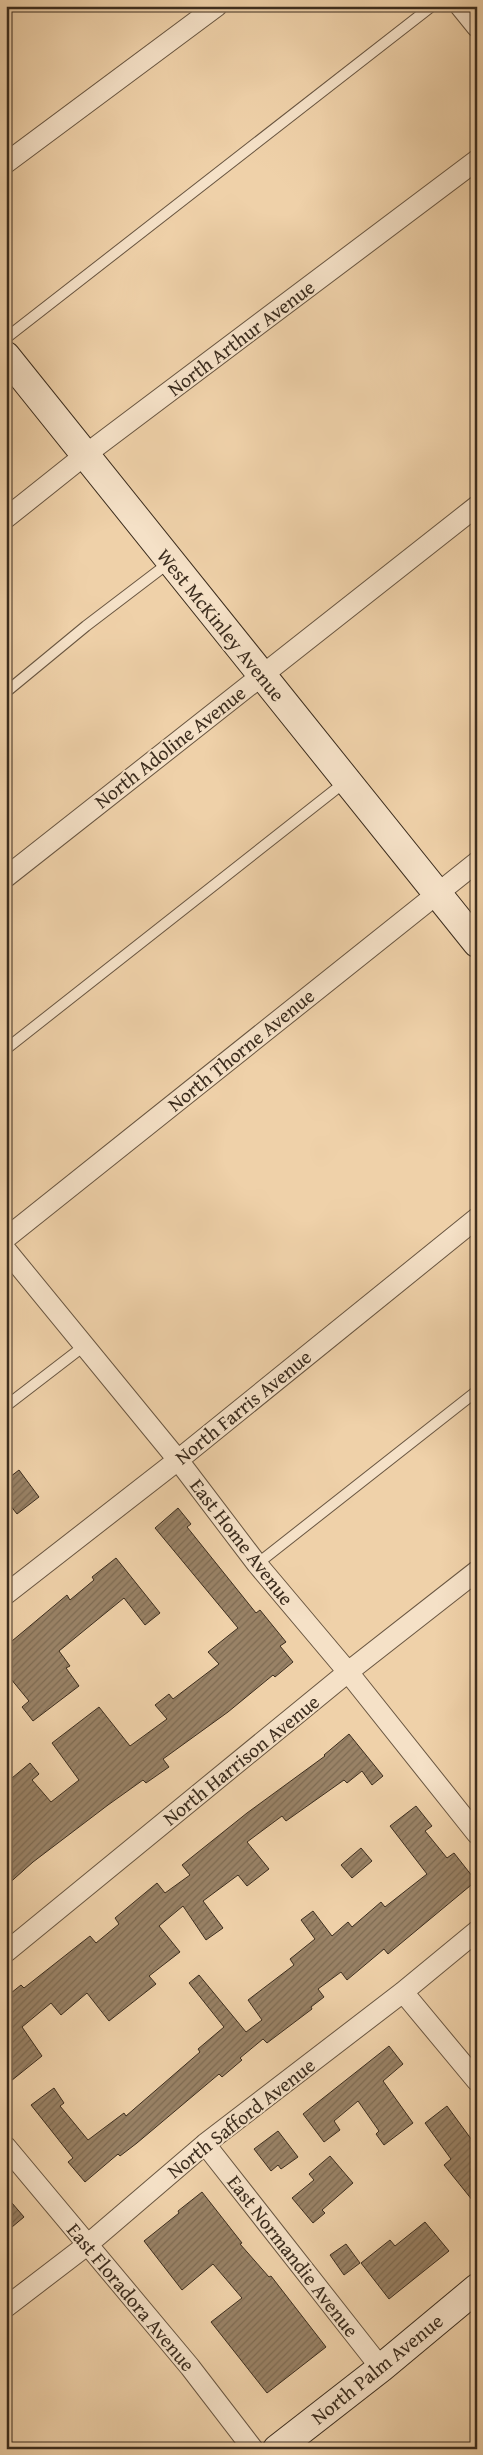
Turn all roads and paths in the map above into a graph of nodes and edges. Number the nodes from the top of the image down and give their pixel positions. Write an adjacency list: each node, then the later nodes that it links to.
1 (218, 6): 6 (street)
2 (432, 6): 7 (lane)
3 (460, 6): 4 (street)
4 (477, 28)
5 (477, 160): 9 (street, North Arthur Avenue)
6 (6, 163)
7 (6, 338)
8 (6, 356): 9 (main road, West McKinley Avenue)
9 (85, 455): 11 (street, North Arthur Avenue); 12 (main road, West McKinley Avenue)
10 (477, 506): 13 (street, North Adoline Avenue)
11 (6, 518)
12 (171, 562): 13 (main road, West McKinley Avenue); 14 (lane)
13 (262, 674): 15 (main road, West McKinley Avenue); 17 (street, North Adoline Avenue)
14 (6, 692)
15 (346, 780): 18 (main road, West McKinley Avenue); 20 (lane)
16 (477, 862): 18 (street, North Thorne Avenue)
17 (6, 877)
18 (436, 893): 19 (main road, West McKinley Avenue); 22 (street, North Thorne Avenue)
19 (477, 943)
20 (6, 1049)
21 (477, 1218): 27 (street, North Farris Avenue)
22 (6, 1238)
23 (6, 1250): 24 (street, East Home Avenue)
24 (84, 1346): 26 (lane); 27 (street, East Home Avenue)
25 (477, 1392): 28 (lane)
26 (6, 1406)
27 (178, 1460): 28 (street, East Home Avenue); 30 (street, North Farris Avenue)
28 (257, 1564): 31 (street, East Home Avenue)
29 (477, 1571): 31 (street, North Harrison Avenue)
30 (6, 1594)
31 (348, 1672): 32 (street, East Home Avenue); 34 (street, North Harrison Avenue)
32 (477, 1834)
33 (477, 1931): 35 (street, North Safford Avenue)
34 (6, 1952)
35 (403, 1992): 36 (street); 37 (street, North Safford Avenue)
36 (477, 2081)
37 (205, 2144): 39 (street, North Safford Avenue); 42 (street, East Normandie Avenue)
38 (6, 2146): 39 (street, East Floradora Avenue)
39 (87, 2245): 41 (street, North Safford Avenue); 43 (street, East Floradora Avenue)
40 (477, 2288): 42 (main road, North Palm Avenue)
41 (6, 2307)
42 (381, 2368): 44 (main road, North Palm Avenue)
43 (253, 2449)
44 (277, 2449)

